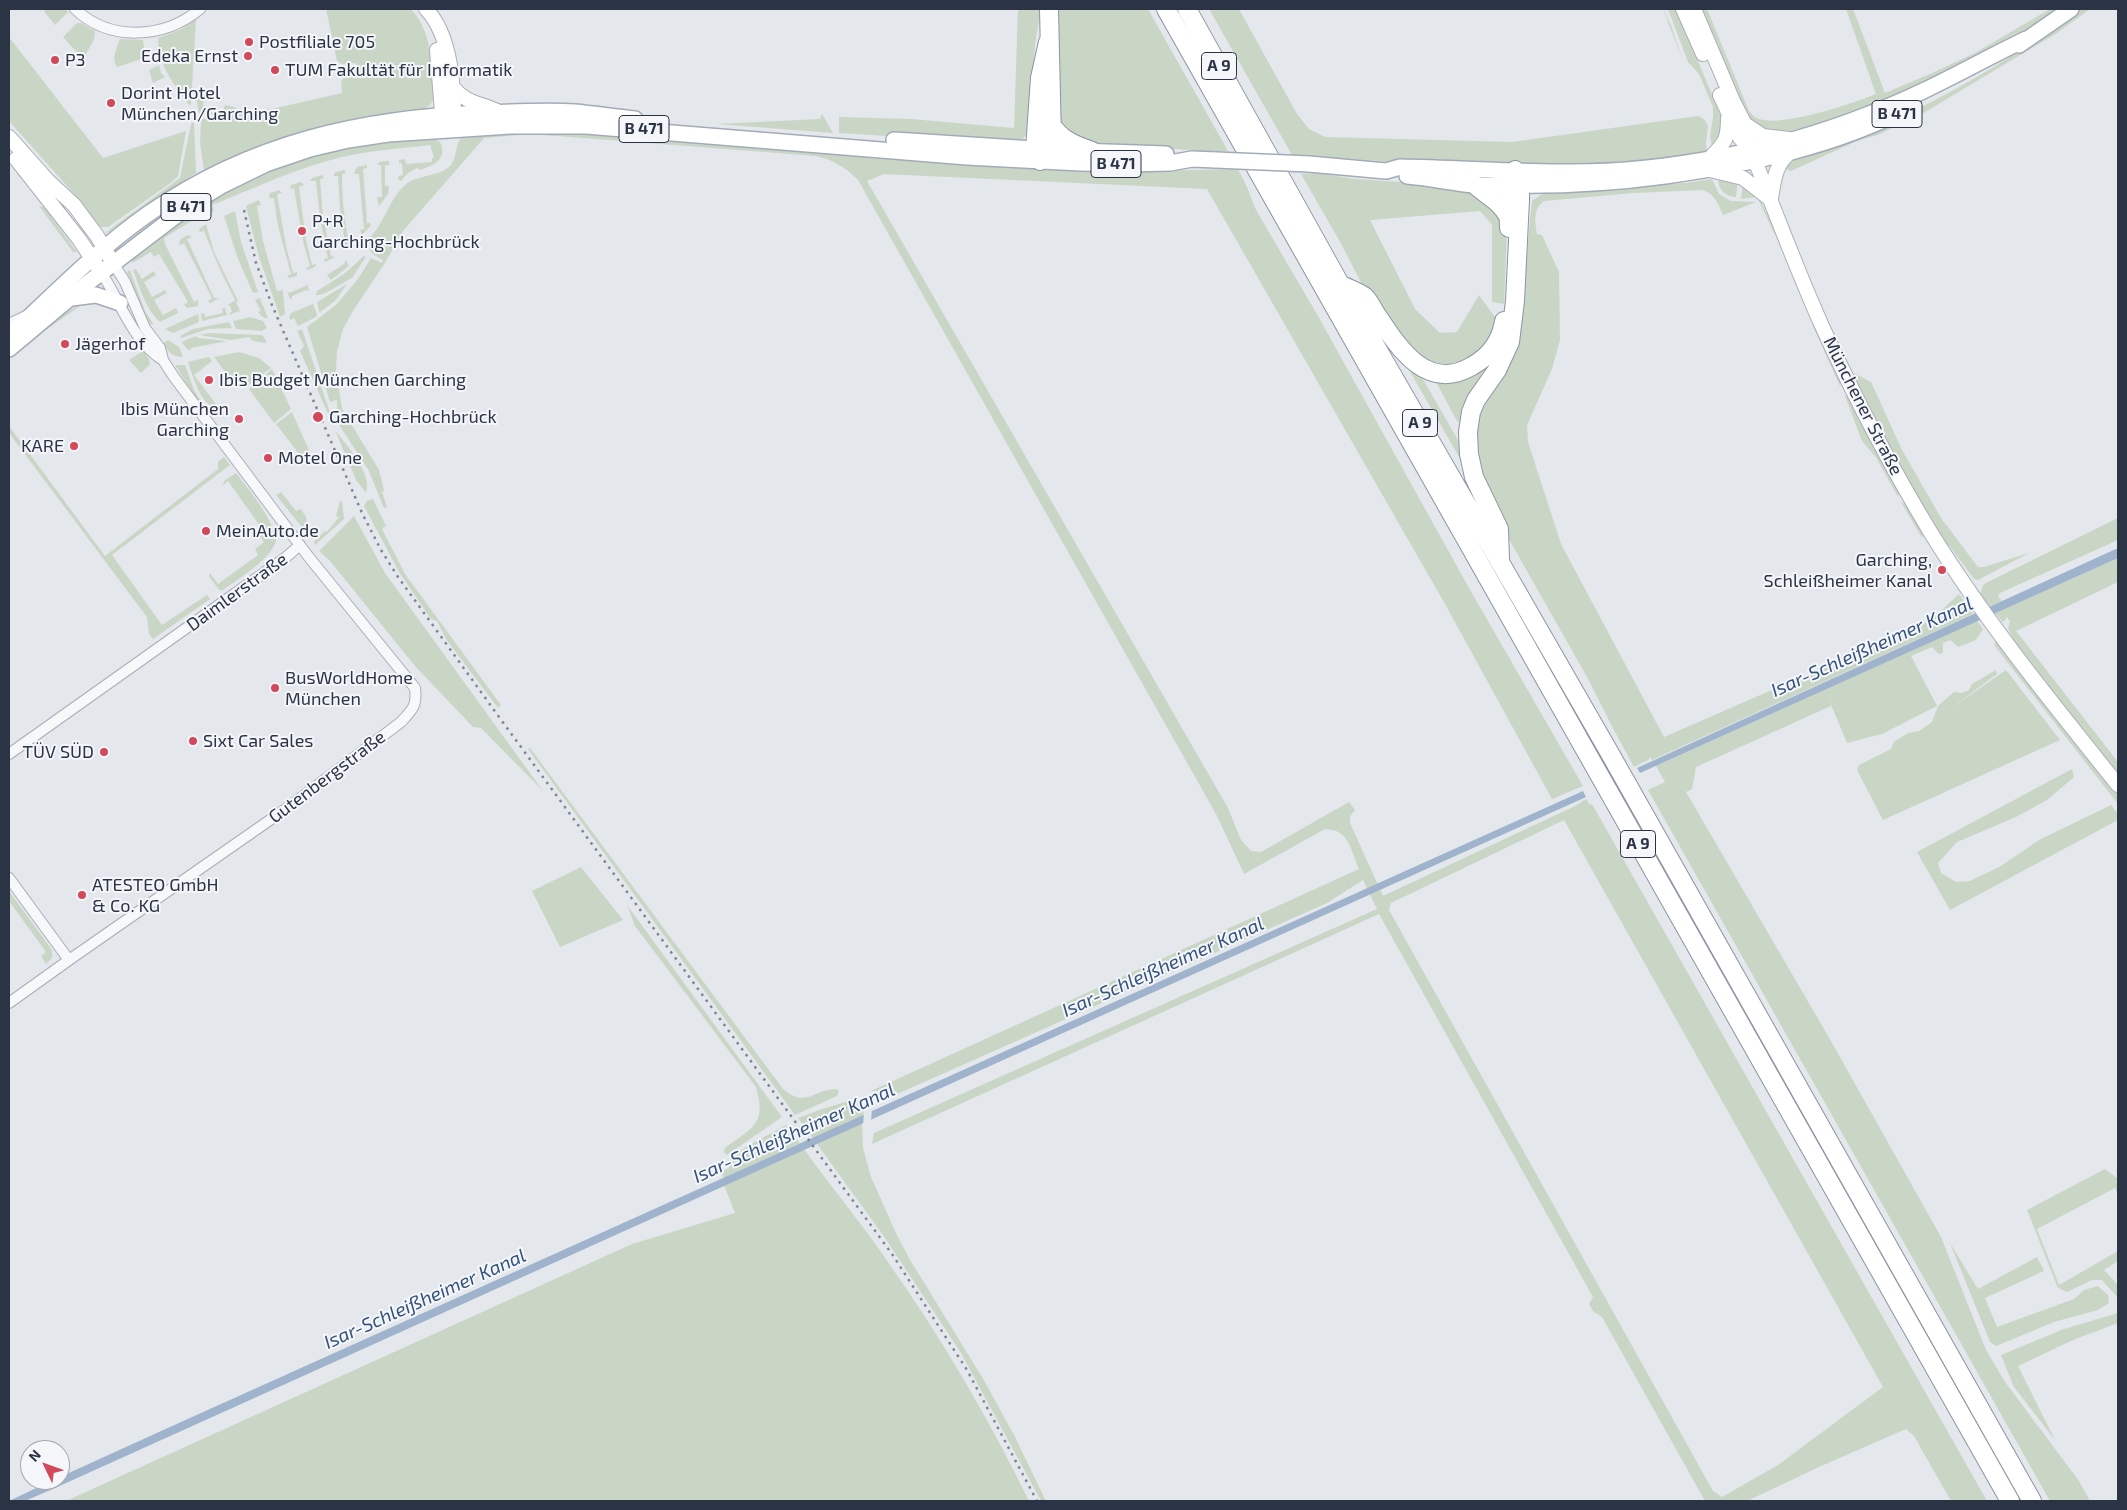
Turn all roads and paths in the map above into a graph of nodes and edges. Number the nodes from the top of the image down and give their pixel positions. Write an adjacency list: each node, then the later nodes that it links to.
1 (75, 9): 2 (street)
2 (200, 9)
3 (418, 9): 15 (main road)
4 (426, 9): 12 (main road)
5 (1049, 9): 11 (highway)
6 (1166, 9): 49 (highway, A 9)
7 (1187, 9): 35 (highway, A 9)
8 (1683, 9): 14 (main road)
9 (1694, 9): 16 (main road)
10 (2071, 9): 21 (main road, B 471)
11 (1048, 42): 17 (highway); 23 (highway)
12 (454, 87): 13 (main road); 15 (main road)
13 (499, 112): 15 (main road, B 471); 20 (main road, B 471)
14 (1728, 112): 24 (main road); 27 (main road)
15 (448, 114): 18 (main road); 33 (main road, B 471)
16 (1745, 123): 21 (main road); 24 (main road)
17 (1051, 124): 22 (highway); 23 (highway)
18 (449, 130): 20 (main road, B 471); 34 (main road, B 471)
19 (9, 137): 25 (main road)
20 (831, 141): 23 (main road, B 471)
21 (1793, 145): 24 (main road, B 471); 31 (main road)
22 (1092, 152): 23 (main road, B 471); 26 (main road, B 471)
23 (1041, 153): 26 (main road, B 471)
24 (1753, 155): 27 (main road, B 471); 31 (main road, Münchener Straße)
25 (18, 157): 33 (main road); 34 (main road)
26 (1192, 159): 28 (main road, B 471, bridge)
27 (1710, 163): 29 (main road, B 471); 31 (main road)
28 (1386, 171): 29 (main road, B 471); 30 (main road, B 471)
29 (1515, 180): 30 (main road, B 471); 32 (highway); 43 (highway)
30 (1475, 185): 32 (highway)
31 (1771, 199): 45 (main road, Münchener Straße)
32 (1508, 216): 35 (highway)
33 (105, 249): 34 (main road, B 471)
34 (102, 265): 36 (main road, B 471); 37 (street, Daimlerstraße); 38 (main road, B 471); 41 (street, Daimlerstraße)
35 (1340, 284): 43 (highway, A 9)
36 (69, 298): 37 (main road); 40 (main road, B 471)
37 (120, 303): 41 (street, Daimlerstraße)
38 (30, 316): 39 (street); 40 (main road, B 471)
39 (9, 324)
40 (10, 347)
41 (163, 360): 42 (street, Daimlerstraße)
42 (300, 545): 44 (street, Daimlerstraße); 47 (street, Gutenbergstraße)
43 (1500, 562): 50 (highway, A 9)
44 (9, 754)
45 (2118, 785)
46 (9, 878): 47 (street)
47 (69, 960): 48 (street, Gutenbergstraße)
48 (9, 1003)
49 (2010, 1501)
50 (2032, 1501)

